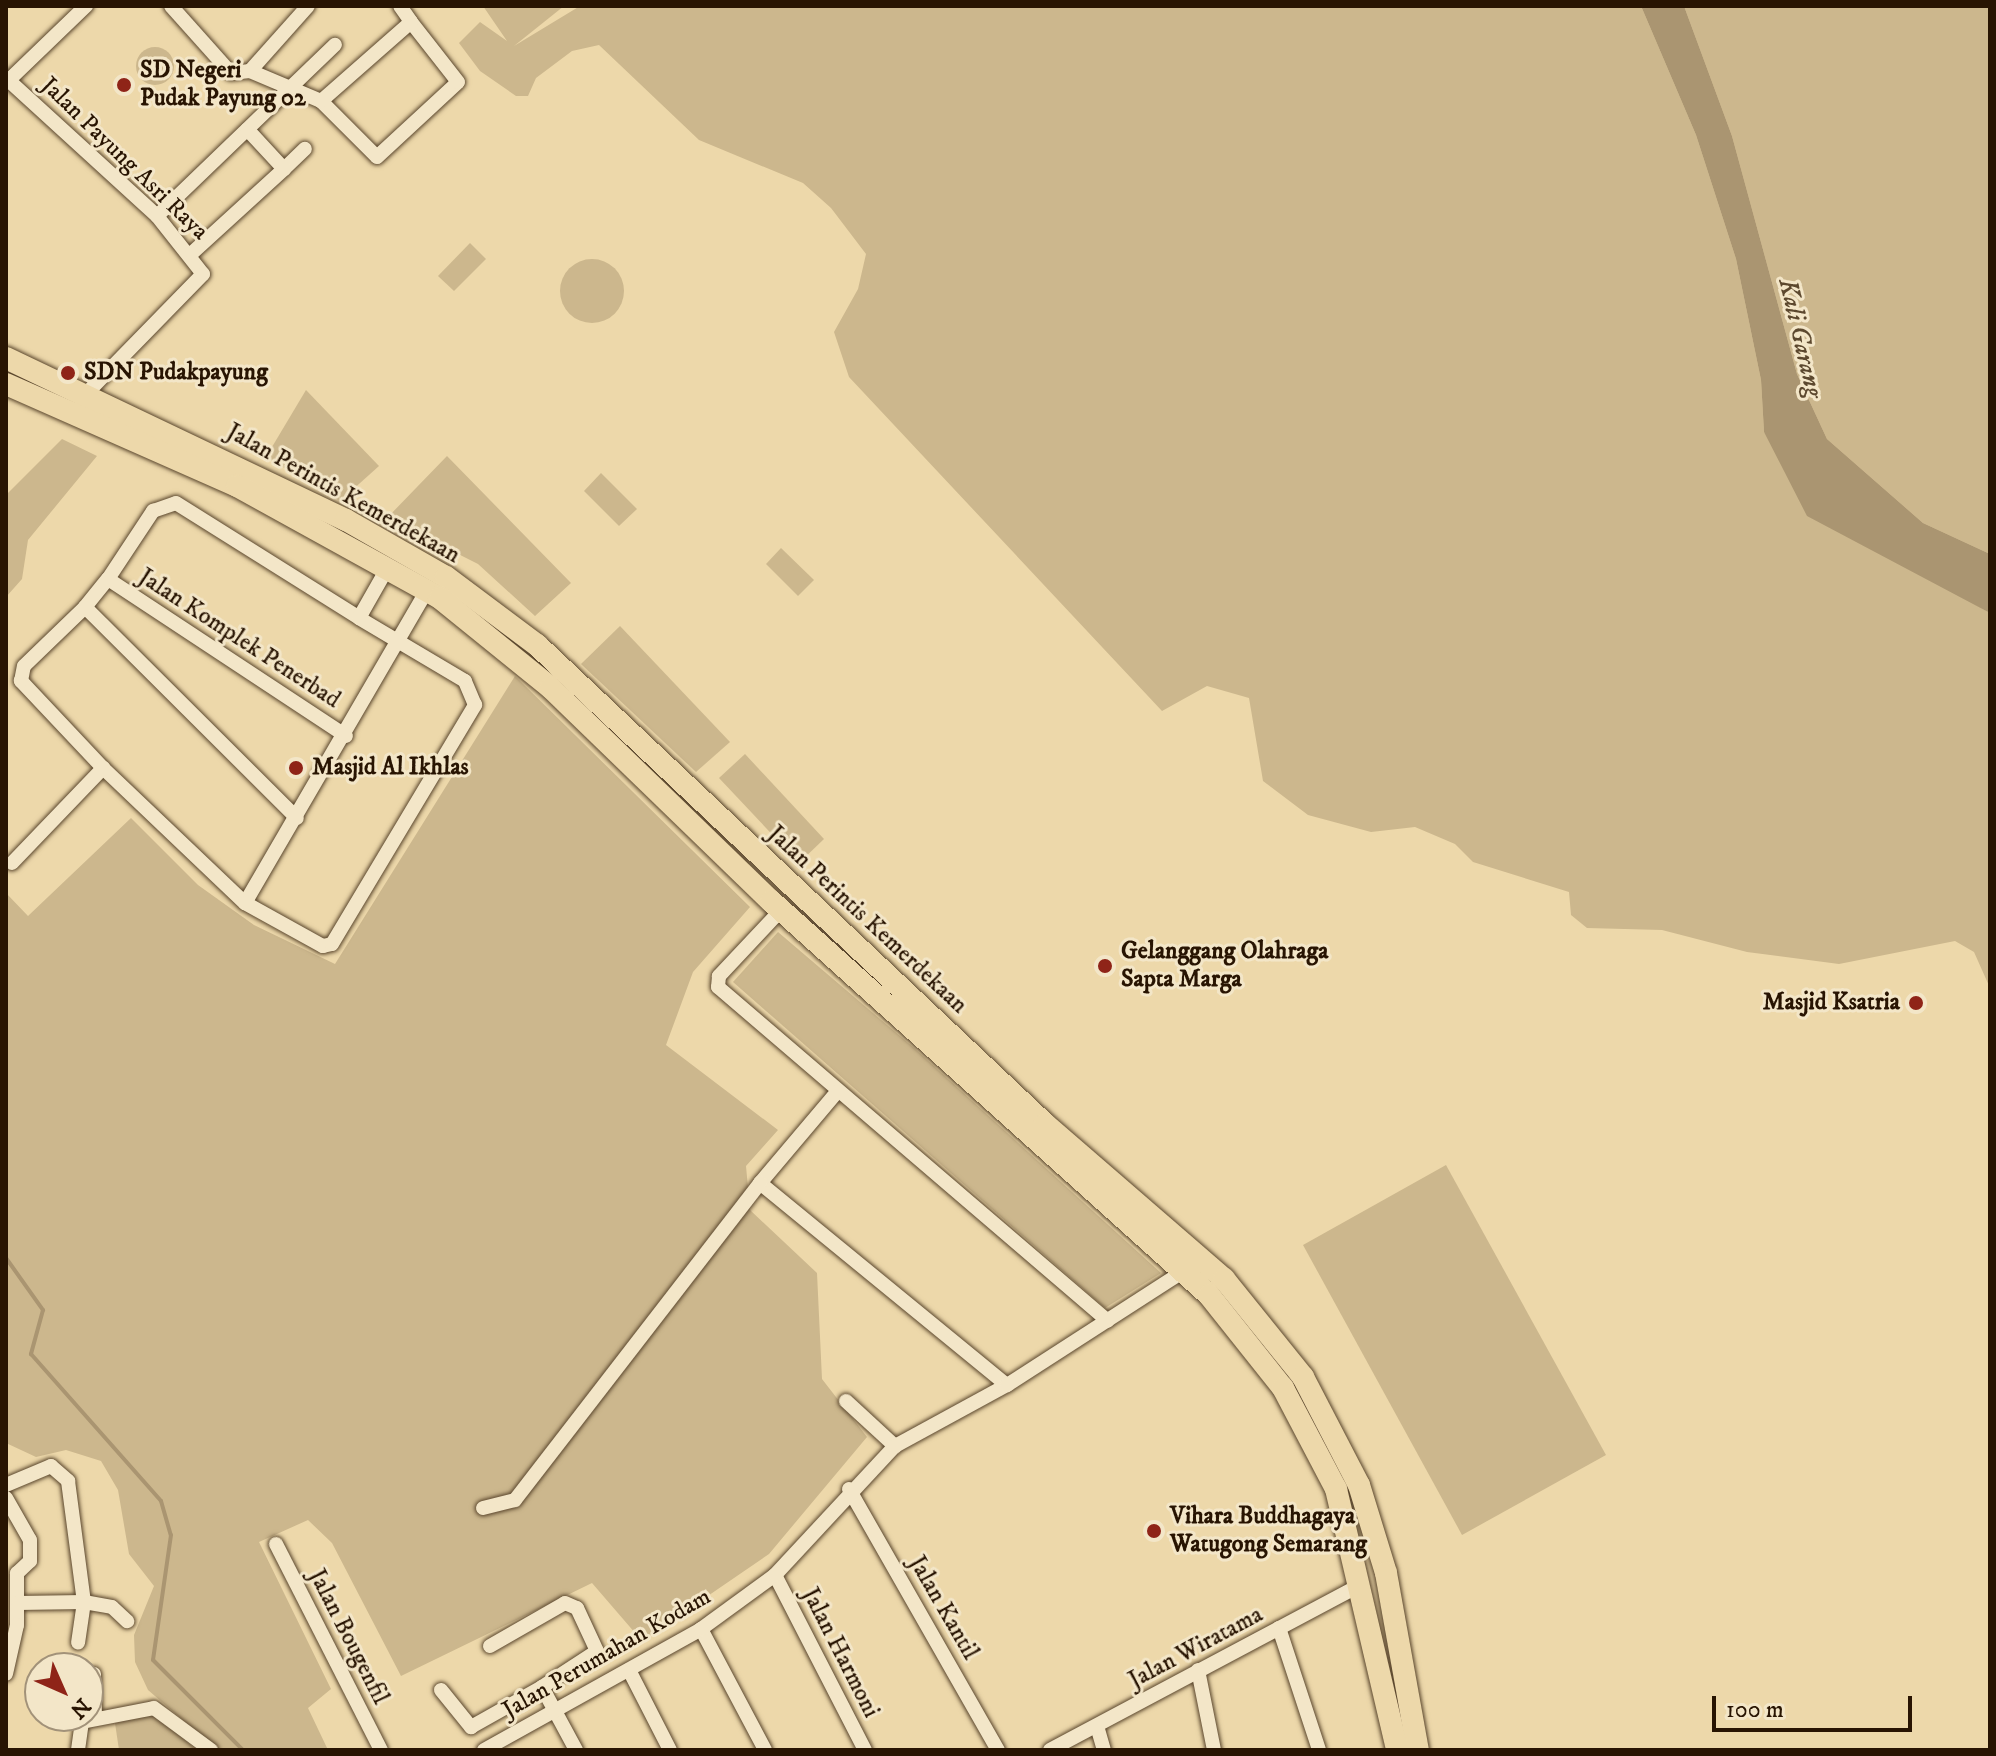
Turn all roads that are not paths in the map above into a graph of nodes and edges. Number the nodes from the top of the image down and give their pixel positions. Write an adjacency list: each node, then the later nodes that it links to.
1 (86, 6): 8 (street)
2 (171, 6): 7 (street)
3 (308, 6): 7 (street)
4 (400, 6): 5 (street)
5 (411, 22): 10 (street); 10 (street)
6 (335, 45): 9 (street)
7 (250, 71): 9 (street)
8 (8, 79): 14 (street, Jalan Payung Asri Raya)
9 (293, 88): 10 (street); 11 (street)
10 (321, 101)
11 (247, 129): 13 (street); 14 (street)
12 (305, 149): 13 (street)
13 (284, 169): 15 (street)
14 (157, 216): 15 (street, Jalan Payung Asri Raya)
15 (192, 253): 18 (street, Jalan Payung Asri Raya)
16 (8, 361): 18 (highway, Jalan Perintis Kemerdekaan)
17 (6, 384): 19 (highway, Jalan Perintis Kemerdekaan)
18 (86, 392): 19 (street, Jalan Payung Asri Raya); 20 (highway, Jalan Perintis Kemerdekaan)
19 (70, 416): 20 (highway, Jalan Perintis Kemerdekaan)
20 (393, 558): 22 (highway, Jalan Perintis Kemerdekaan); 24 (street); 33 (highway, Jalan Perintis Kemerdekaan)
21 (108, 579): 23 (street, Jalan Komplek Penerbad); 24 (street, Jalan Komplek Penerbad); 26 (street, Jalan Komplek Penerbad)
22 (427, 590): 25 (street, Jalan Komplek Penerbad); 31 (highway, Jalan Perintis Kemerdekaan)
23 (85, 607): 27 (street, Jalan Komplek Penerbad); 28 (street)
24 (359, 618): 25 (street, Jalan Komplek Penerbad)
25 (401, 643): 26 (street, Jalan Komplek Penerbad); 30 (street, Jalan Komplek Penerbad)
26 (346, 736): 28 (street, Jalan Komplek Penerbad)
27 (103, 768): 29 (street); 30 (street, Jalan Komplek Penerbad)
28 (297, 818): 30 (street, Jalan Komplek Penerbad)
29 (12, 863)
30 (245, 903)
31 (781, 910): 32 (street); 33 (highway, Jalan Perintis Kemerdekaan)
32 (837, 1092): 34 (street); 36 (street)
33 (1018, 1111): 35 (highway, Jalan Perintis Kemerdekaan); 75 (highway, Jalan Perintis Kemerdekaan)
34 (760, 1183): 37 (street); 43 (street)
35 (1184, 1271): 36 (street, Jalan Perumahan Kodam); 46 (highway, Jalan Perintis Kemerdekaan)
36 (1108, 1321): 37 (street, Jalan Perumahan Kodam)
37 (1007, 1385): 39 (street, Jalan Perumahan Kodam)
38 (846, 1401): 39 (street)
39 (895, 1446): 41 (street, Jalan Perumahan Kodam)
40 (6, 1485): 47 (street)
41 (849, 1489): 45 (street, Jalan Perumahan Kodam); 69 (street, Jalan Kantil)
42 (6, 1498): 48 (street)
43 (483, 1508)
44 (276, 1544): 63 (street, Jalan Bougenfil)
45 (775, 1575): 51 (street, Jalan Perumahan Kodam); 68 (street, Jalan Harmoni)
46 (1362, 1584): 50 (street, Jalan Wiratama); 74 (highway, Jalan Perintis Kemerdekaan)
47 (84, 1602): 48 (street); 49 (street); 52 (street)
48 (18, 1603): 56 (street)
49 (127, 1621)
50 (1279, 1628): 55 (street, Jalan Wiratama); 73 (street)
51 (701, 1629): 54 (street, Jalan Perumahan Kodam); 67 (street)
52 (78, 1643)
53 (490, 1646): 57 (street)
54 (629, 1670): 59 (street, Jalan Perumahan Kodam); 66 (street)
55 (1198, 1670): 61 (street, Jalan Wiratama); 72 (street)
56 (6, 1674)
57 (542, 1687): 58 (street); 59 (street)
58 (441, 1690)
59 (556, 1711): 64 (street, Jalan Perumahan Kodam); 65 (street)
60 (104, 1717): 62 (street)
61 (1097, 1726): 70 (street, Jalan Wiratama); 71 (street)
62 (203, 1748)
63 (381, 1750)
64 (484, 1750)
65 (576, 1750)
66 (670, 1750)
67 (765, 1750)
68 (865, 1750)
69 (998, 1750)
70 (1050, 1750)
71 (1104, 1750)
72 (1214, 1750)
73 (1319, 1750)
74 (1397, 1750)
75 (1418, 1750)

